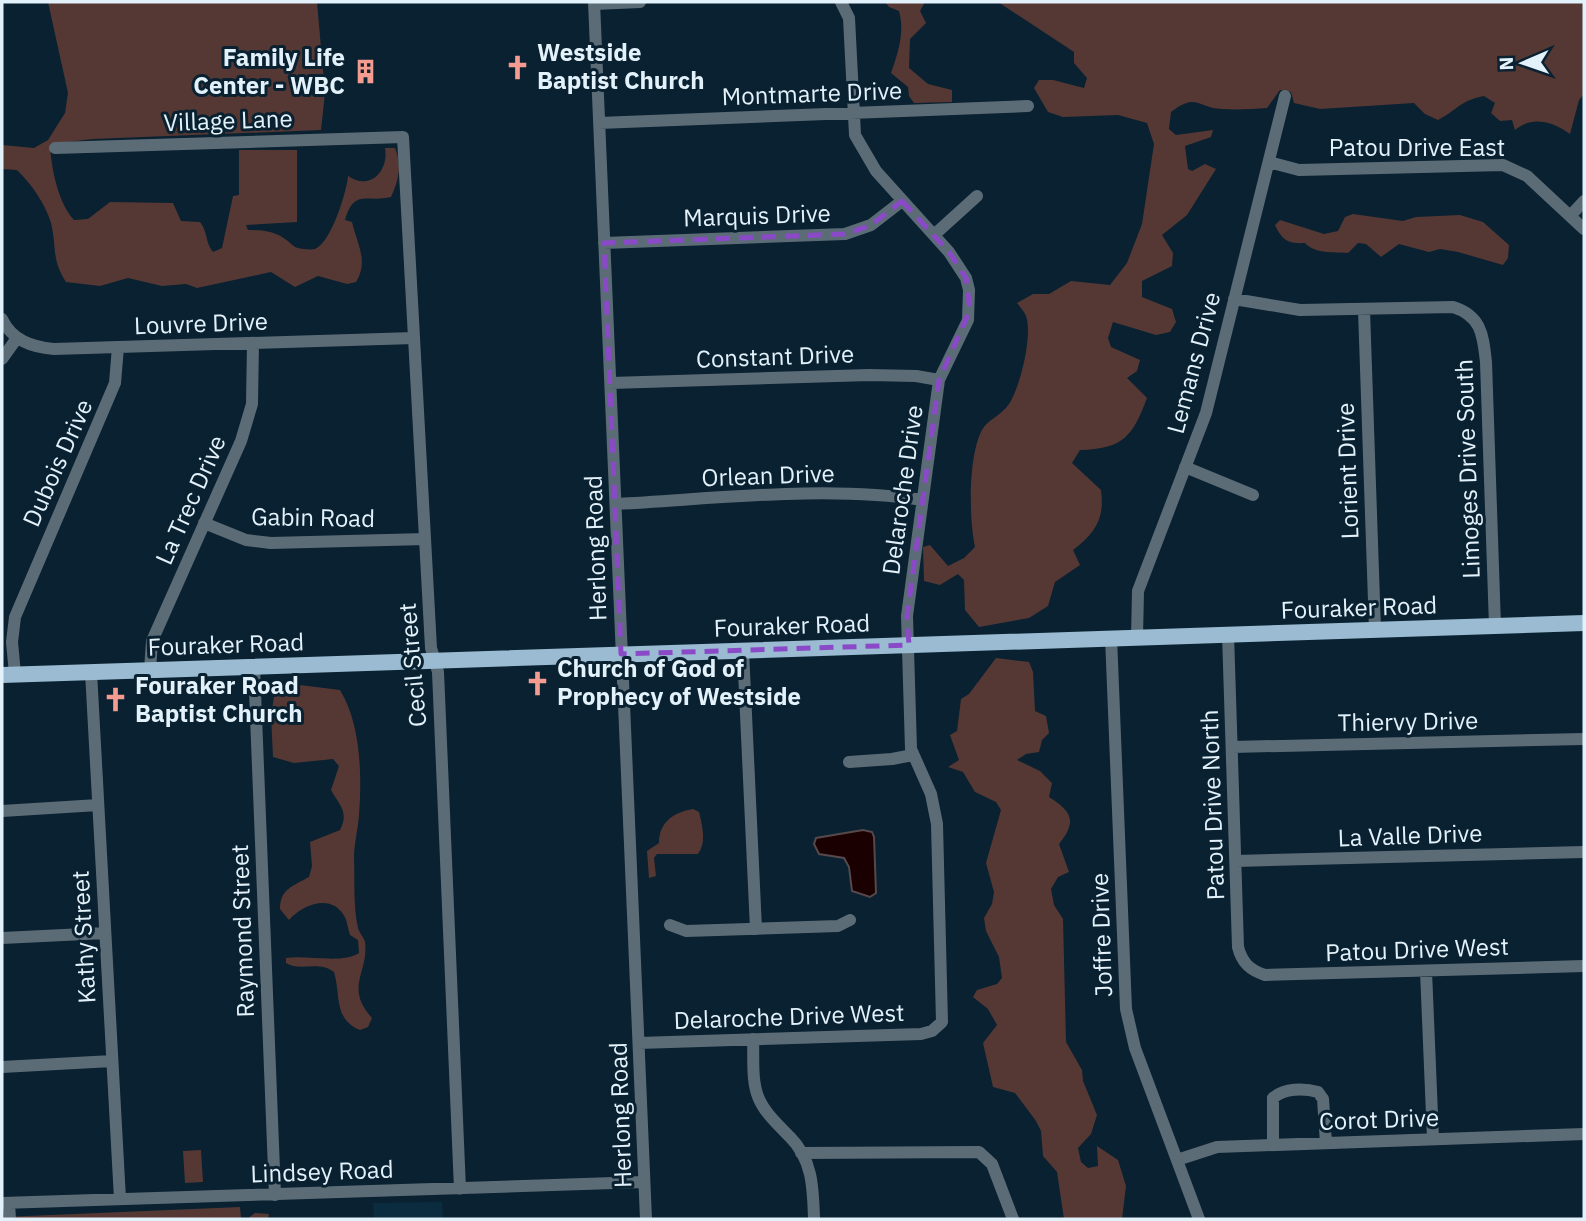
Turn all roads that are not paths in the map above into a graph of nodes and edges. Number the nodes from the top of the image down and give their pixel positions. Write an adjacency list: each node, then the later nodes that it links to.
1 (640, 2): 3 (street)
2 (841, 2): 6 (street, Delaroche Drive)
3 (594, 3): 7 (street, Herlong Road)
4 (1285, 96): 10 (street, Lemans Drive)
5 (1027, 106): 6 (street, Montmarte Drive)
6 (854, 114): 7 (street, Montmarte Drive); 12 (street, Delaroche Drive)
7 (599, 122): 17 (street, Herlong Road)
8 (403, 137): 9 (street, Village Lane); 22 (street, Cecil Street)
9 (55, 148)
10 (1269, 162): 14 (street, Patou Drive East); 18 (street, Lemans Drive)
11 (978, 196): 16 (street)
12 (902, 201): 16 (street, Delaroche Drive); 17 (street, Marquis Drive)
13 (1584, 201): 14 (street)
14 (1571, 215): 15 (street, Patou Drive East)
15 (1584, 229)
16 (934, 235): 26 (street, Delaroche Drive)
17 (604, 243): 27 (street, Herlong Road)
18 (1234, 299): 19 (street); 28 (street, Lemans Drive)
19 (1364, 310): 35 (street, Limoges Drive South); 36 (street, Lorient Drive)
20 (2, 319): 21 (street)
21 (17, 338): 24 (street, Louvre Drive); 25 (street)
22 (414, 338): 23 (street, Louvre Drive); 33 (street, Cecil Street)
23 (253, 343): 24 (street, Louvre Drive); 32 (street, La Trec Drive)
24 (118, 347): 47 (street, Dubois Drive)
25 (2, 359)
26 (939, 380): 27 (street, Constant Drive); 30 (street, Delaroche Drive)
27 (611, 383): 31 (street, Herlong Road)
28 (1185, 467): 29 (street); 39 (street, Lemans Drive)
29 (1253, 495)
30 (922, 500): 31 (street, Orlean Drive); 40 (street, Delaroche Drive)
31 (616, 504): 42 (street, Herlong Road)
32 (204, 523): 33 (street, Gabin Road); 45 (street, La Trec Drive)
33 (425, 539): 43 (street, Cecil Street)
34 (1584, 623): 35 (main road, Fouraker Road)
35 (1495, 626): 36 (main road, Fouraker Road)
36 (1375, 630): 37 (main road, Fouraker Road)
37 (1228, 635): 39 (main road, Fouraker Road); 49 (street, Patou Drive North)
38 (1111, 637): 39 (main road, Fouraker Road); 40 (main road, Fouraker Road); 74 (street, Joffre Drive)
39 (1137, 637)
40 (909, 645): 41 (main road, Fouraker Road); 50 (street, Delaroche Drive)
41 (743, 650): 42 (main road, Fouraker Road); 58 (street)
42 (621, 654): 43 (main road, Fouraker Road); 66 (street, Herlong Road)
43 (434, 660): 44 (main road, Fouraker Road); 76 (street, Cecil Street)
44 (254, 667): 45 (main road, Fouraker Road); 77 (street, Raymond Street)
45 (150, 670): 46 (main road, Fouraker Road)
46 (90, 672): 47 (main road, Fouraker Road); 52 (street, Kathy Street)
47 (9, 675)
48 (1584, 739): 49 (street, Thiervy Drive)
49 (1232, 747): 55 (street, Patou Drive North)
50 (912, 755): 51 (street); 64 (street, Delaroche Drive)
51 (849, 762)
52 (98, 805): 53 (street); 59 (street, Kathy Street)
53 (2, 811)
54 (1584, 852): 55 (street, La Valle Drive)
55 (1236, 861): 62 (street, Patou Drive North)
56 (850, 920): 58 (street)
57 (670, 925): 58 (street)
58 (756, 929)
59 (105, 933): 60 (street); 67 (street, Kathy Street)
60 (2, 938)
61 (1584, 966): 63 (street, Patou Drive West)
62 (1251, 969): 63 (street, Patou Drive West)
63 (1426, 971): 70 (street)
64 (939, 1026): 65 (street, Delaroche Drive West)
65 (753, 1039): 66 (street, Delaroche Drive West); 73 (street)
66 (639, 1043): 75 (street, Herlong Road)
67 (112, 1061): 68 (street); 78 (street, Kathy Street)
68 (2, 1067)
69 (1584, 1134): 70 (street, Corot Drive)
70 (1433, 1139): 71 (street, Corot Drive)
71 (1326, 1143): 72 (street, Corot Drive); 72 (street)
72 (1273, 1144): 74 (street, Corot Drive)
73 (802, 1153): 82 (street); 83 (street)
74 (1177, 1160): 84 (street, Joffre Drive)
75 (644, 1182): 76 (street, Lindsey Road); 81 (street, Herlong Road)
76 (460, 1189): 77 (street, Lindsey Road)
77 (275, 1195): 78 (street, Lindsey Road)
78 (120, 1199): 79 (street, Lindsey Road)
79 (5, 1203): 80 (street)
80 (10, 1219)
81 (646, 1219)
82 (814, 1219)
83 (1013, 1219)
84 (1199, 1219)

